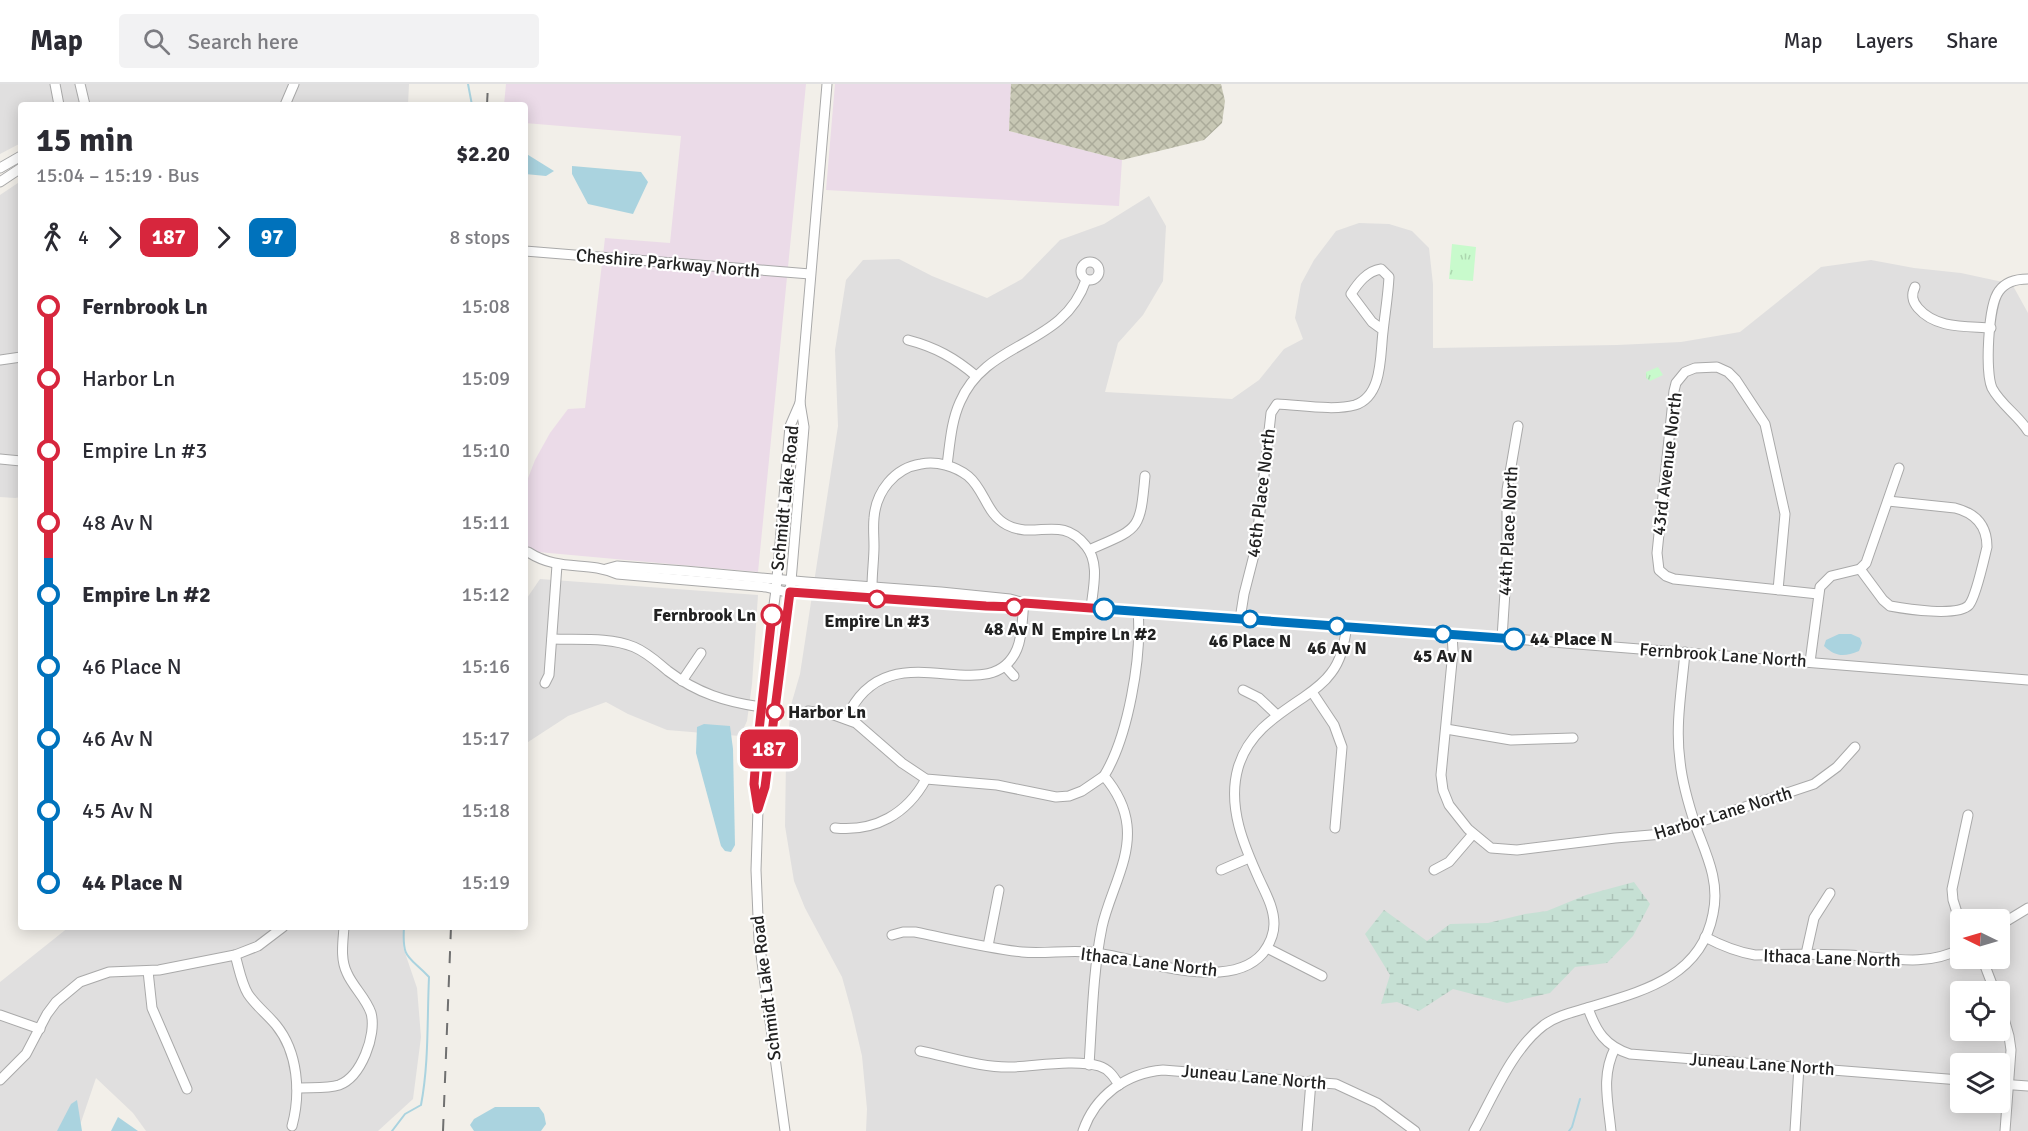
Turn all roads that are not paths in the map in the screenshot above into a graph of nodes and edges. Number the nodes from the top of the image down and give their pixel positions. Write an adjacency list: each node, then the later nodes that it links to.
1 (55, 84): 5 (street)
2 (80, 84): 6 (street)
3 (294, 84): 7 (street)
4 (827, 84): 13 (street, Schmidt Lake Road)
5 (58, 102)
6 (84, 102)
7 (286, 102)
8 (18, 158): 9 (street)
9 (0, 168)
10 (18, 170): 11 (street)
11 (0, 182)
12 (528, 251): 13 (street, Cheshire Parkway North)
13 (810, 274): 23 (street, Schmidt Lake Road)
14 (2028, 279): 17 (street)
15 (1086, 280): 22 (street)
16 (1915, 287): 17 (street)
17 (1991, 328): 25 (street)
18 (1383, 330): 18 (street); 47 (street, 46th Place North)
19 (908, 339): 22 (street)
20 (18, 357): 21 (street)
21 (0, 360)
22 (976, 376): 28 (street)
23 (800, 403): 37 (street, Schmidt Lake Road); 38 (street, Schmidt Lake Road)
24 (1518, 426): 50 (street, 44th Place North)
25 (2028, 431)
26 (0, 459): 27 (street)
27 (18, 461)
28 (947, 465): 32 (street); 39 (street)
29 (1899, 468): 31 (street)
30 (1145, 476): 32 (street)
31 (1888, 501): 36 (street); 36 (street)
32 (1089, 550): 45 (street)
33 (528, 552): 34 (street, Fernbrook Lane North)
34 (557, 565): 35 (street, Fernbrook Lane North); 51 (street)
35 (606, 569): 37 (street, Fernbrook Lane North); 40 (street, Fernbrook Lane North)
36 (1860, 569): 43 (street)
37 (777, 579): 38 (street, Fernbrook Lane North); 40 (street, Schmidt Lake Road)
38 (791, 581): 39 (street, Fernbrook Lane North); 42 (street, Schmidt Lake Road)
39 (872, 586): 44 (street, Fernbrook Lane North)
40 (776, 590): 42 (street, Fernbrook Lane North); 62 (street, Schmidt Lake Road)
41 (1778, 590): 41 (street, 43rd Avenue North); 43 (street, 43rd Avenue North)
42 (790, 592): 44 (street, Fernbrook Lane North); 71 (street, Schmidt Lake Road)
43 (1818, 594): 54 (street)
44 (1024, 603): 45 (street, Fernbrook Lane North); 55 (street)
45 (1091, 608): 46 (street, Fernbrook Lane North)
46 (1138, 611): 47 (street, Fernbrook Lane North); 69 (street)
47 (1240, 619): 48 (street, Fernbrook Lane North)
48 (1347, 626): 49 (street, Fernbrook Lane North); 61 (street)
49 (1452, 634): 50 (street, Fernbrook Lane North); 66 (street)
50 (1502, 638): 52 (street, Fernbrook Lane North)
51 (552, 639): 58 (street); 59 (street)
52 (1685, 652): 54 (street, Fernbrook Lane North); 73 (street)
53 (701, 653): 58 (street)
54 (1810, 662): 57 (street, Fernbrook Lane North)
55 (1005, 666): 56 (street); 65 (street)
56 (1014, 676)
57 (2028, 680)
58 (682, 681): 62 (street)
59 (545, 683)
60 (1244, 690): 64 (street)
61 (1312, 692): 64 (street); 75 (street)
62 (761, 707): 71 (street, Schmidt Lake Road)
63 (808, 711): 65 (street)
64 (1277, 715): 77 (street)
65 (846, 719): 70 (street)
66 (1446, 729): 67 (street); 76 (street)
67 (1574, 738)
68 (1855, 747): 73 (street, Harbor Lane North)
69 (1104, 776): 70 (street); 92 (street)
70 (926, 779): 74 (street)
71 (758, 809): 116 (street, Schmidt Lake Road)
72 (1968, 815): 83 (street)
73 (1695, 825): 76 (street, Harbor Lane North); 88 (street)
74 (835, 828)
75 (1335, 828)
76 (1473, 834): 79 (street)
77 (1250, 858): 78 (street); 90 (street)
78 (1221, 870)
79 (1434, 870)
80 (999, 890): 89 (street)
81 (1830, 893): 93 (street)
82 (2028, 908): 84 (street)
83 (1956, 909)
84 (2010, 919)
85 (279, 930): 94 (street)
86 (344, 930): 112 (street)
87 (892, 935): 89 (street, Ithaca Lane North)
88 (1705, 937): 93 (street, Ithaca Lane North); 97 (street)
89 (988, 946): 92 (street, Ithaca Lane North)
90 (1267, 948): 92 (street, Ithaca Lane North); 96 (street)
91 (1950, 952): 93 (street, Ithaca Lane North)
92 (1099, 954): 103 (street)
93 (1806, 954)
94 (235, 955): 95 (street); 112 (street)
95 (148, 971): 99 (street); 113 (street)
96 (1322, 976)
97 (1588, 1008): 101 (street); 120 (street)
98 (0, 1015): 99 (street)
99 (39, 1029): 107 (street)
100 (2009, 1041): 105 (street)
101 (1615, 1048): 104 (street, Juneau Lane North); 121 (street)
102 (921, 1052): 103 (street)
103 (1089, 1065): 110 (street)
104 (1799, 1066): 106 (street, Juneau Lane North); 122 (street)
105 (2010, 1066)
106 (1950, 1079)
107 (0, 1080)
108 (1311, 1081): 110 (street, Juneau Lane North); 118 (street); 119 (street, Juneau Lane North)
109 (2010, 1084): 111 (street)
110 (1119, 1085): 117 (street, Juneau Lane North)
111 (2028, 1086)
112 (297, 1088): 115 (street)
113 (188, 1089)
114 (2005, 1113): 123 (street)
115 (292, 1126)
116 (785, 1131)
117 (1083, 1131)
118 (1306, 1131)
119 (1415, 1131)
120 (1474, 1131)
121 (1611, 1131)
122 (1795, 1131)
123 (2005, 1131)

